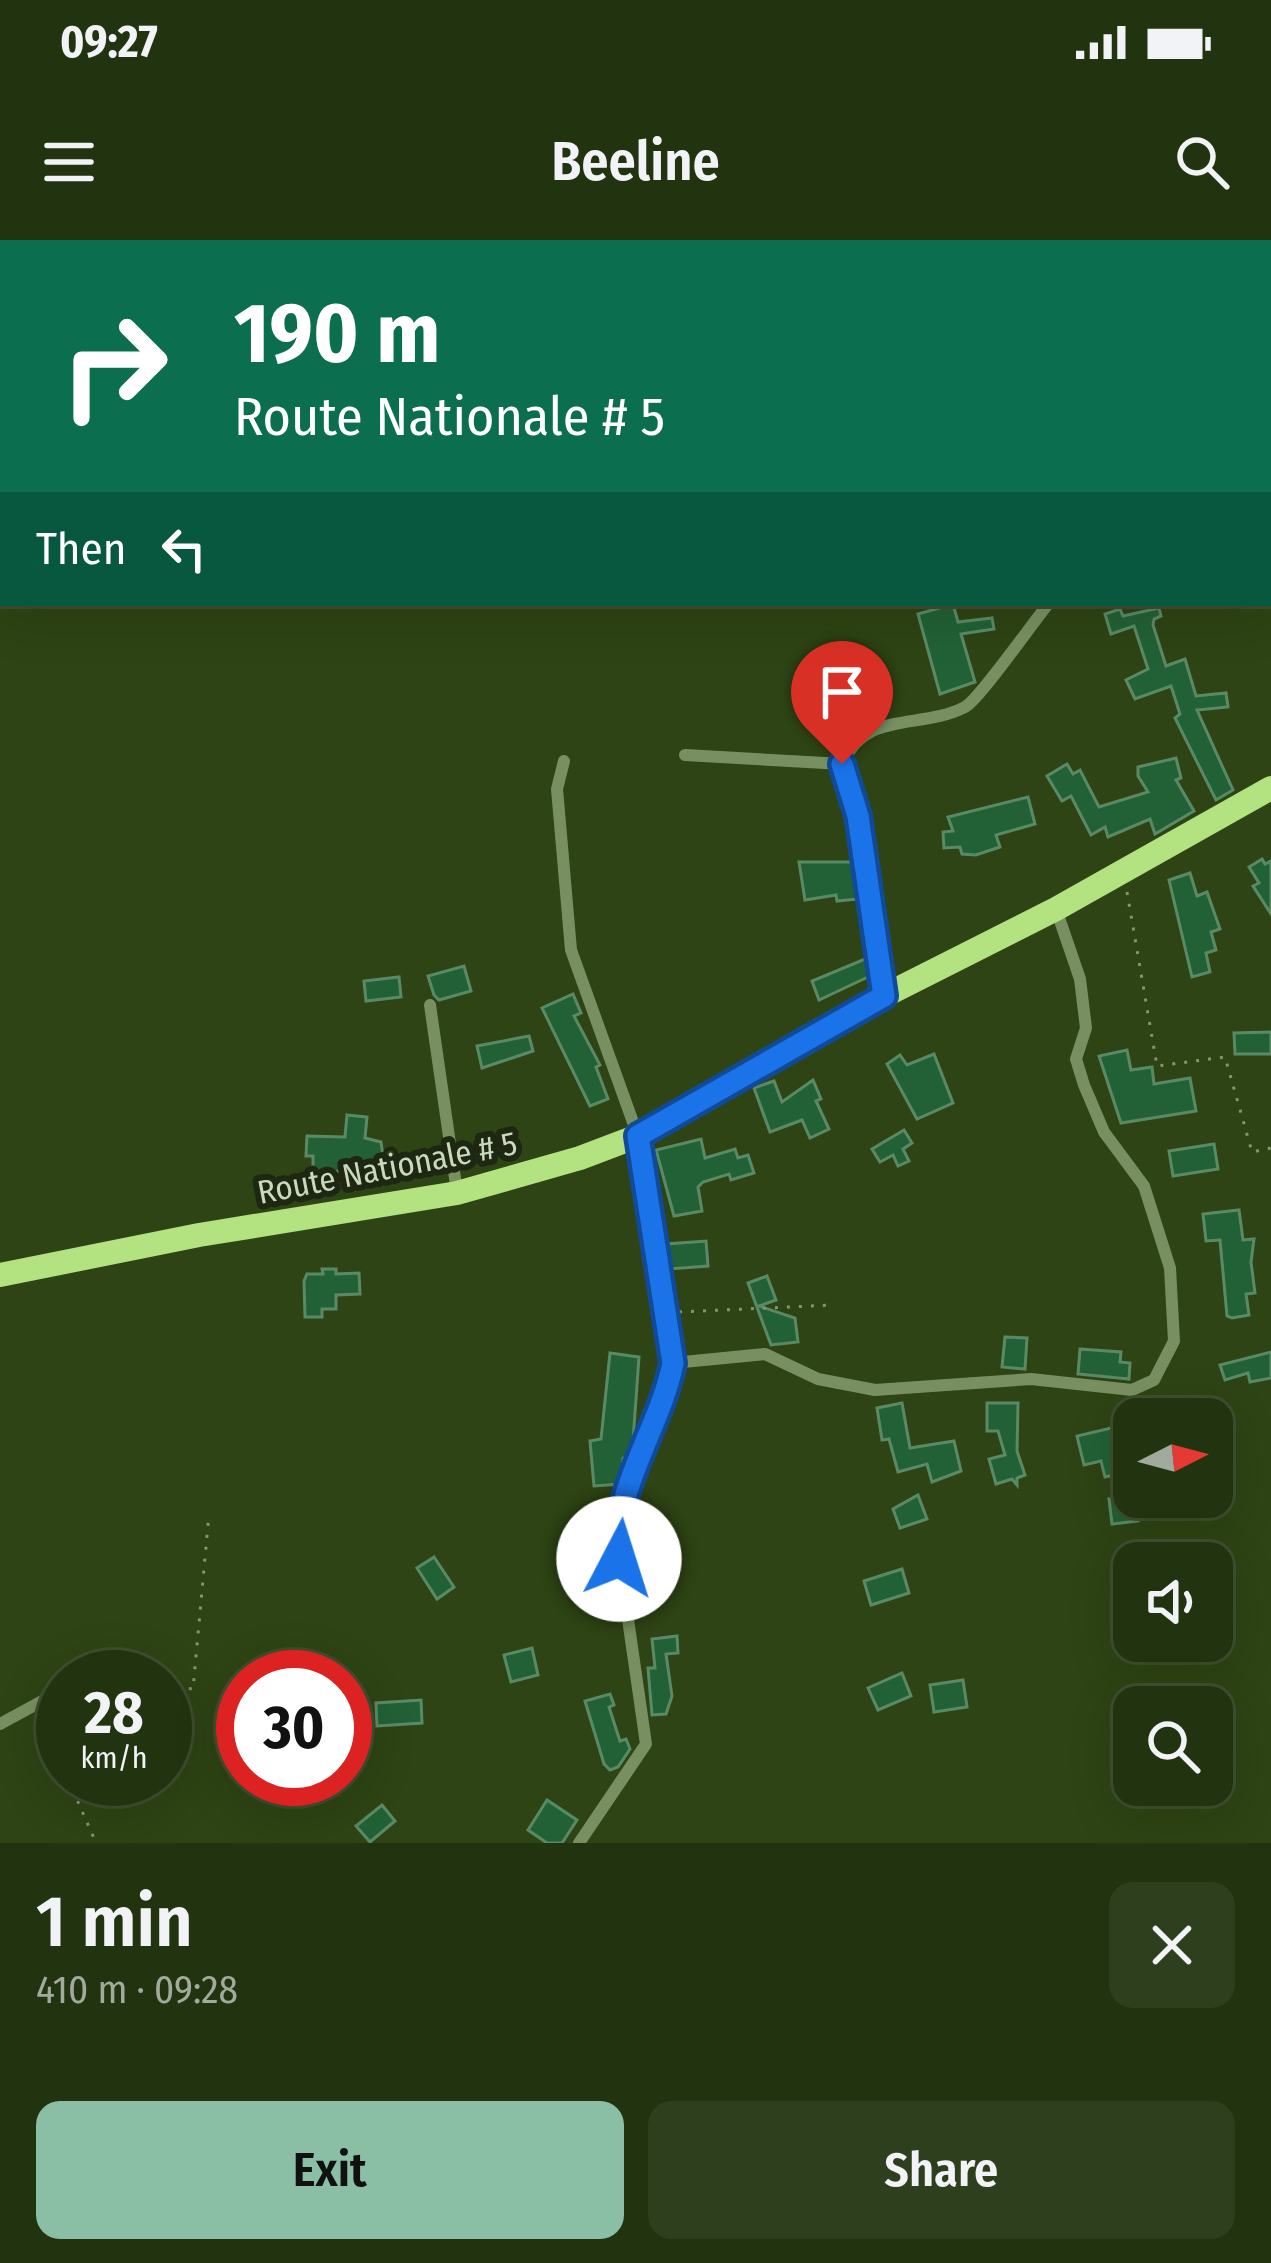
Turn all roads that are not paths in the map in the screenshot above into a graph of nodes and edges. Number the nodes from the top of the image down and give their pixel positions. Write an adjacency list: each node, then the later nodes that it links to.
1 (1046, 606): 4 (street)
2 (685, 755): 4 (street)
3 (564, 761): 9 (street)
4 (842, 764): 7 (street)
5 (1271, 788): 6 (main road, Route Nationale # 5)
6 (1056, 909): 7 (main road, Route Nationale # 5); 12 (street)
7 (884, 996): 9 (main road, Route Nationale # 5)
8 (430, 1005): 10 (street)
9 (638, 1136): 10 (main road, Route Nationale # 5); 12 (street)
10 (457, 1193): 11 (main road, Route Nationale # 5)
11 (0, 1275)
12 (673, 1363): 15 (street)
13 (36, 1704): 14 (street)
14 (0, 1724)
15 (579, 1843)

